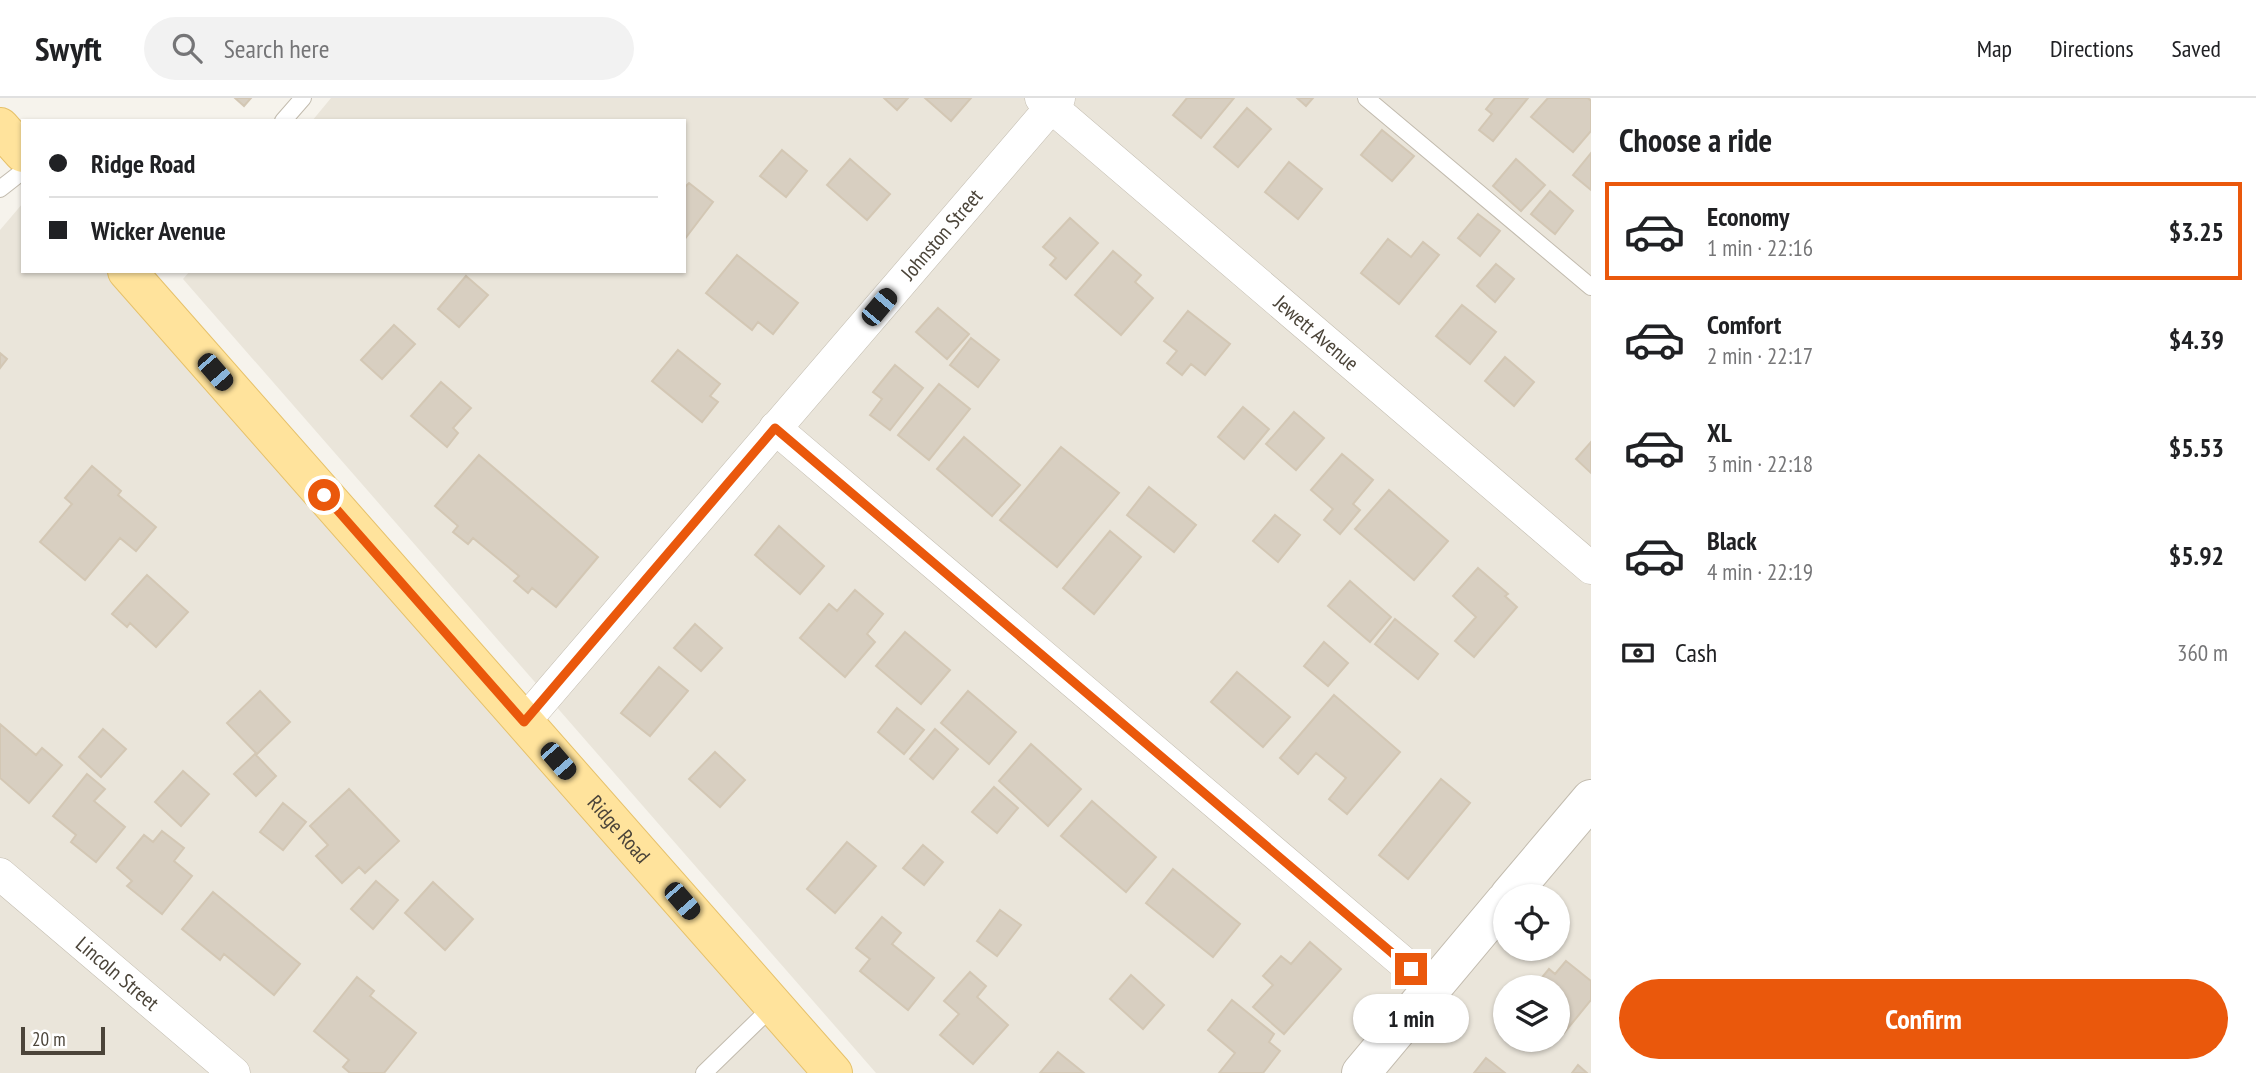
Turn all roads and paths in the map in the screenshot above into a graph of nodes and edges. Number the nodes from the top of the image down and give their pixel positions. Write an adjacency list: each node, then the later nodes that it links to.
1 (303, 98): 4 (lane)
2 (1366, 98): 10 (lane)
3 (1050, 101): 11 (street, Johnston Street); 12 (street, Jewett Avenue)
4 (286, 119)
5 (0, 127): 6 (main road)
6 (21, 151)
7 (21, 172): 8 (lane)
8 (0, 188)
9 (140, 280): 13 (main road, Ridge Road)
10 (1591, 287)
11 (775, 428): 13 (street, Johnston Street); 18 (street)
12 (1591, 568)
13 (524, 722): 19 (main road, Ridge Road)
14 (1591, 799): 16 (street)
15 (0, 874): 20 (street, Lincoln Street)
16 (1519, 884)
17 (1493, 915): 18 (street)
18 (1432, 987): 23 (street)
19 (774, 1005): 21 (lane); 22 (main road, Ridge Road)
20 (234, 1073)
21 (704, 1073)
22 (833, 1073)
23 (1361, 1073)

